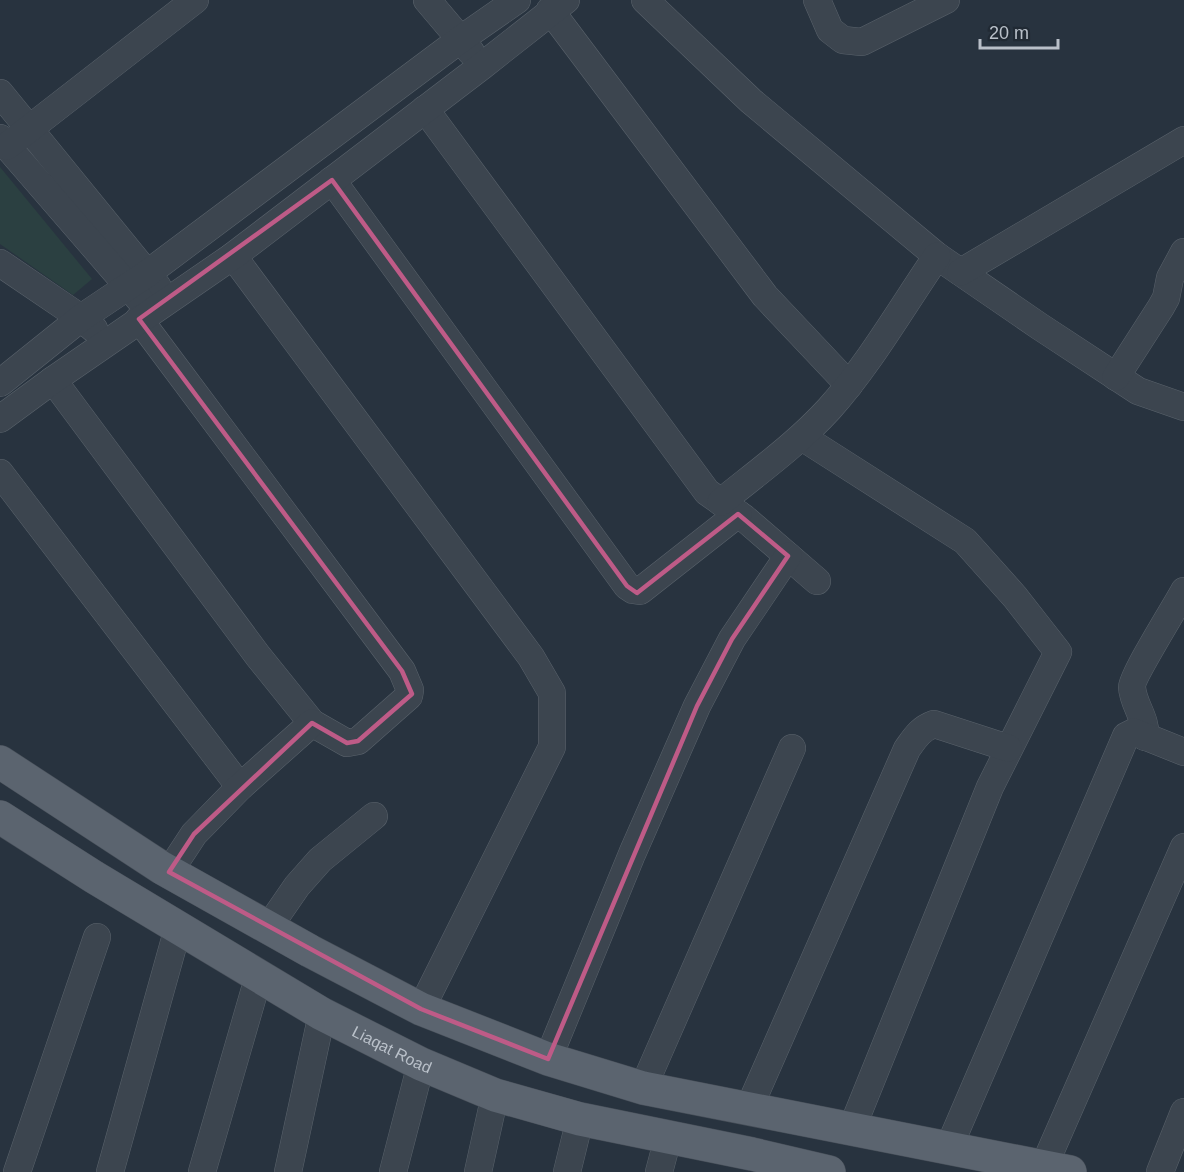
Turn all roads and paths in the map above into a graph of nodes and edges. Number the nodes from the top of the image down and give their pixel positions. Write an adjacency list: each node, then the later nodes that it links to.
1 (195, 0): 12 (street)
2 (428, 0): 8 (street)
3 (517, 0): 8 (street)
4 (645, 0): 18 (street)
5 (817, 0): 6 (street)
6 (946, 0)
7 (558, 5): 9 (street); 28 (street)
8 (461, 39): 9 (street); 21 (street)
9 (482, 66): 11 (street)
10 (0, 93): 12 (street)
11 (425, 109): 15 (street); 33 (street)
12 (30, 128): 14 (street); 21 (street)
13 (1184, 140): 20 (street)
14 (3, 142): 21 (street)
15 (332, 180): 17 (street); 33 (street)
16 (1184, 252): 25 (street)
17 (233, 256): 22 (street); 52 (street)
18 (937, 256): 20 (street); 28 (street)
19 (0, 262): 23 (street)
20 (961, 272): 25 (street)
21 (138, 280): 22 (street); 23 (street)
22 (153, 311): 24 (street); 37 (street)
23 (81, 318): 24 (street); 27 (street)
24 (108, 341): 26 (street)
25 (1116, 377): 29 (street)
26 (52, 380): 30 (street); 37 (street)
27 (0, 383)
28 (849, 385): 31 (street)
29 (1184, 407)
30 (0, 419)
31 (802, 437): 33 (street); 40 (street)
32 (0, 473): 43 (street)
33 (729, 508): 34 (street)
34 (788, 556): 35 (street); 54 (street)
35 (818, 581)
36 (1184, 591): 38 (street)
37 (312, 723): 43 (street)
38 (1145, 737): 41 (street); 63 (street)
39 (792, 748): 56 (street)
40 (1008, 748): 58 (street); 61 (street)
41 (1184, 752)
42 (0, 762): 47 (main road)
43 (240, 787): 47 (street)
44 (374, 816): 49 (street)
45 (0, 817): 48 (main road, Liaqat Road)
46 (1184, 847): 65 (street)
47 (169, 872): 49 (main road)
48 (178, 928): 51 (main road, Liaqat Road); 67 (street)
49 (268, 928): 52 (main road)
50 (97, 937): 66 (street)
51 (259, 975): 53 (main road, Liaqat Road); 68 (street)
52 (421, 1009): 54 (main road)
53 (322, 1014): 55 (main road, Liaqat Road); 69 (street)
54 (548, 1059): 56 (main road)
55 (421, 1064): 57 (main road, Liaqat Road); 70 (street)
56 (643, 1088): 58 (main road)
57 (495, 1095): 60 (main road, Liaqat Road); 71 (street)
58 (749, 1108): 61 (main road)
59 (1184, 1112): 75 (street)
60 (580, 1119): 62 (main road, Liaqat Road); 72 (street)
61 (852, 1128): 63 (main road)
62 (668, 1138): 64 (main road, Liaqat Road); 73 (street)
63 (949, 1147): 65 (main road)
64 (750, 1163): 74 (main road, Liaqat Road)
65 (1057, 1169)
66 (16, 1172)
67 (110, 1172)
68 (202, 1172)
69 (288, 1172)
70 (393, 1172)
71 (478, 1172)
72 (567, 1172)
73 (659, 1172)
74 (830, 1172)
75 (1160, 1172)

